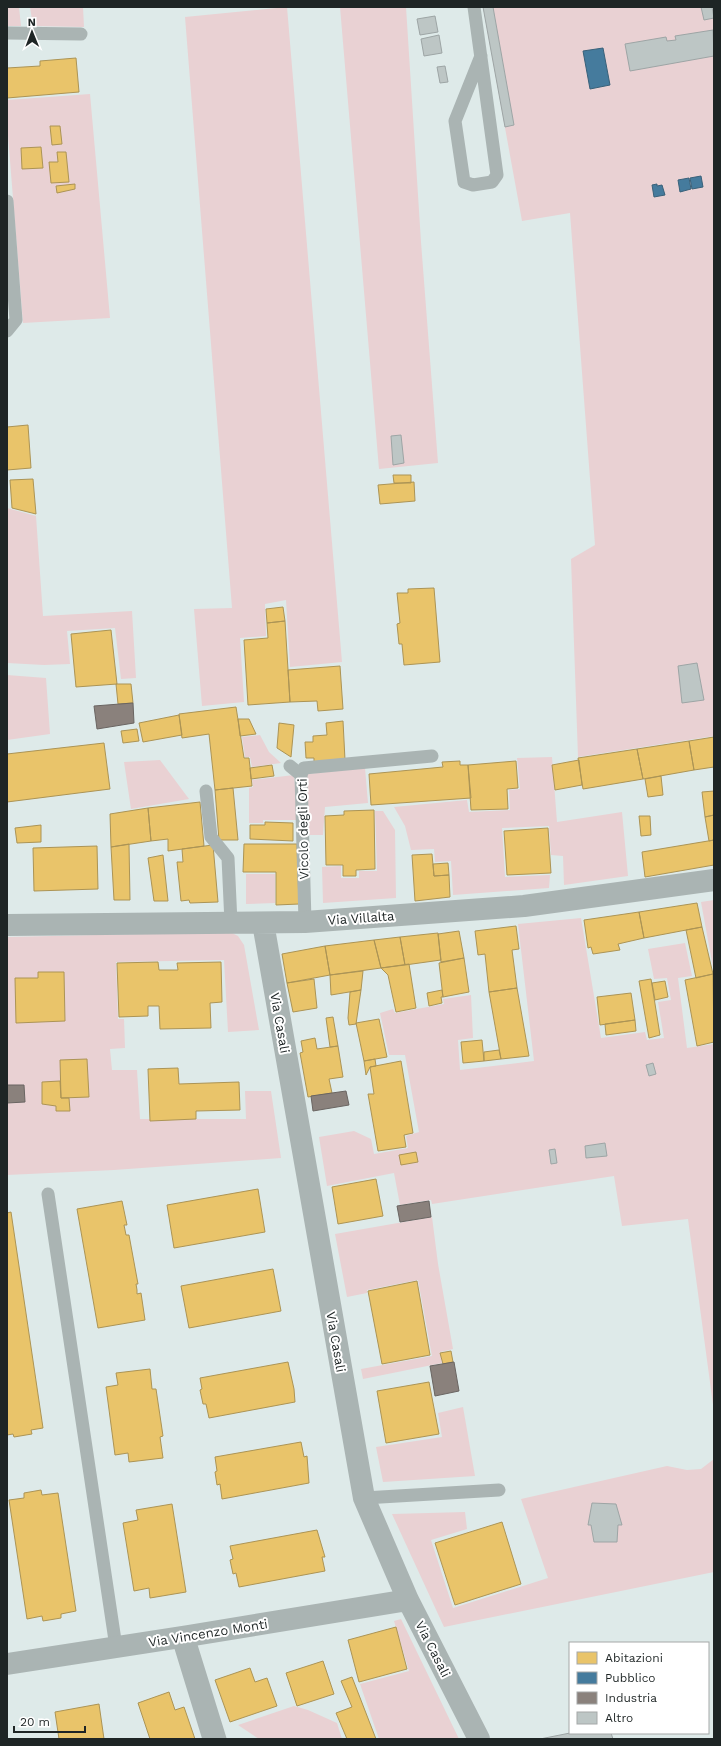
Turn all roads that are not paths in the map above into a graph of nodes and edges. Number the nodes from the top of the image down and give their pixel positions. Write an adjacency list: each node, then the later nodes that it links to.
1 (474, 7): 4 (lane)
2 (7, 33): 3 (lane)
3 (81, 34)
4 (481, 56): 4 (lane)
5 (7, 201): 6 (lane)
6 (7, 331)
7 (432, 756): 9 (lane, Vicolo degli Orti)
8 (290, 766): 9 (lane)
9 (301, 775): 12 (lane, Vicolo degli Orti)
10 (206, 791): 13 (lane)
11 (714, 880): 12 (street, Via Villalta)
12 (306, 922): 14 (street, Via Villalta)
13 (230, 923): 14 (street, Via Villalta); 15 (street, Via Villalta)
14 (263, 923): 18 (street, Via Casali)
15 (7, 925)
16 (48, 1194): 21 (lane)
17 (499, 1490): 18 (lane)
18 (364, 1498): 19 (street, Via Casali)
19 (408, 1600): 20 (street, Via Vincenzo Monti); 25 (street, Via Casali)
20 (183, 1637): 21 (street, Via Vincenzo Monti); 23 (lane); 24 (lane)
21 (116, 1647): 22 (street, Via Vincenzo Monti)
22 (7, 1664)
23 (209, 1739)
24 (220, 1739)
25 (479, 1739)

